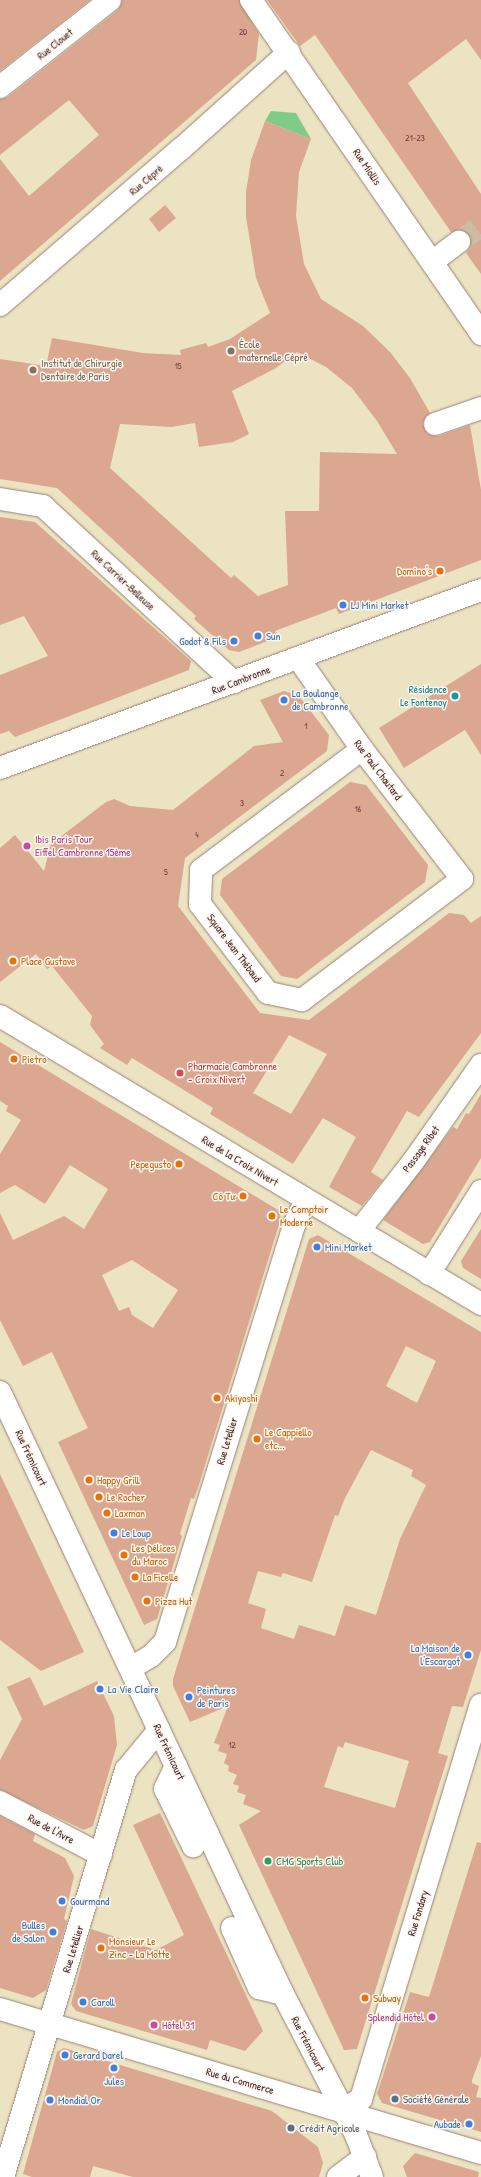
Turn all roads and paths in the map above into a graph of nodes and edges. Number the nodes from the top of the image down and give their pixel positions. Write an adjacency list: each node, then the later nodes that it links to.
1 (110, 0): 4 (street, Rue Clouet)
2 (252, 0): 3 (street, Rue Miollis)
3 (289, 52): 6 (street, Rue Miollis); 7 (street, Rue Cépré)
4 (0, 88)
5 (459, 242): 6 (street)
6 (432, 262): 8 (street, Rue Miollis)
7 (0, 305)
8 (481, 334)
9 (481, 408): 10 (street)
10 (435, 424)
11 (0, 499): 14 (street, Rue Carrier-Belleuse)
12 (481, 590): 13 (street, Rue Cambronne)
13 (298, 658): 14 (street, Rue Cambronne); 15 (street, Rue Paul Chautard)
14 (234, 682): 16 (street, Rue Cambronne)
15 (362, 749): 17 (street, Rue Paul Chautard); 17 (street, Square Jean Thébaud)
16 (0, 768)
17 (462, 879)
18 (0, 1016): 21 (street, Rue de la Croix Nivert)
19 (481, 1065): 22 (street, Passage Ribet)
20 (481, 1191): 23 (street)
21 (306, 1200): 22 (street, Rue de la Croix Nivert); 26 (street, Rue Letellier)
22 (359, 1231): 23 (street, Rue de la Croix Nivert)
23 (429, 1274): 24 (street, Rue de la Croix Nivert)
24 (481, 1304)
25 (0, 1392): 26 (street, Rue Frémicourt)
26 (131, 1668): 28 (street, Rue Frémicourt)
27 (481, 1705): 37 (street, Rue Fondary)
28 (159, 1730): 29 (street, Rue Frémicourt); 32 (street, Rue Letellier)
29 (176, 1766): 31 (street); 34 (street, Rue Frémicourt)
30 (0, 1802): 32 (street, Rue de l'Avre)
31 (192, 1846)
32 (101, 1855): 36 (street, Rue Letellier)
33 (232, 1928): 34 (street)
34 (283, 1994): 37 (street, Rue Frémicourt)
35 (0, 2009): 36 (street, Rue du Commerce)
36 (50, 2024): 37 (street, Rue du Commerce); 40 (street, Rue Letellier)
37 (341, 2110): 38 (street, Rue du Commerce); 39 (street, Rue Frémicourt)
38 (481, 2152)
39 (368, 2167): 41 (street)
40 (3, 2177)
41 (338, 2177)

